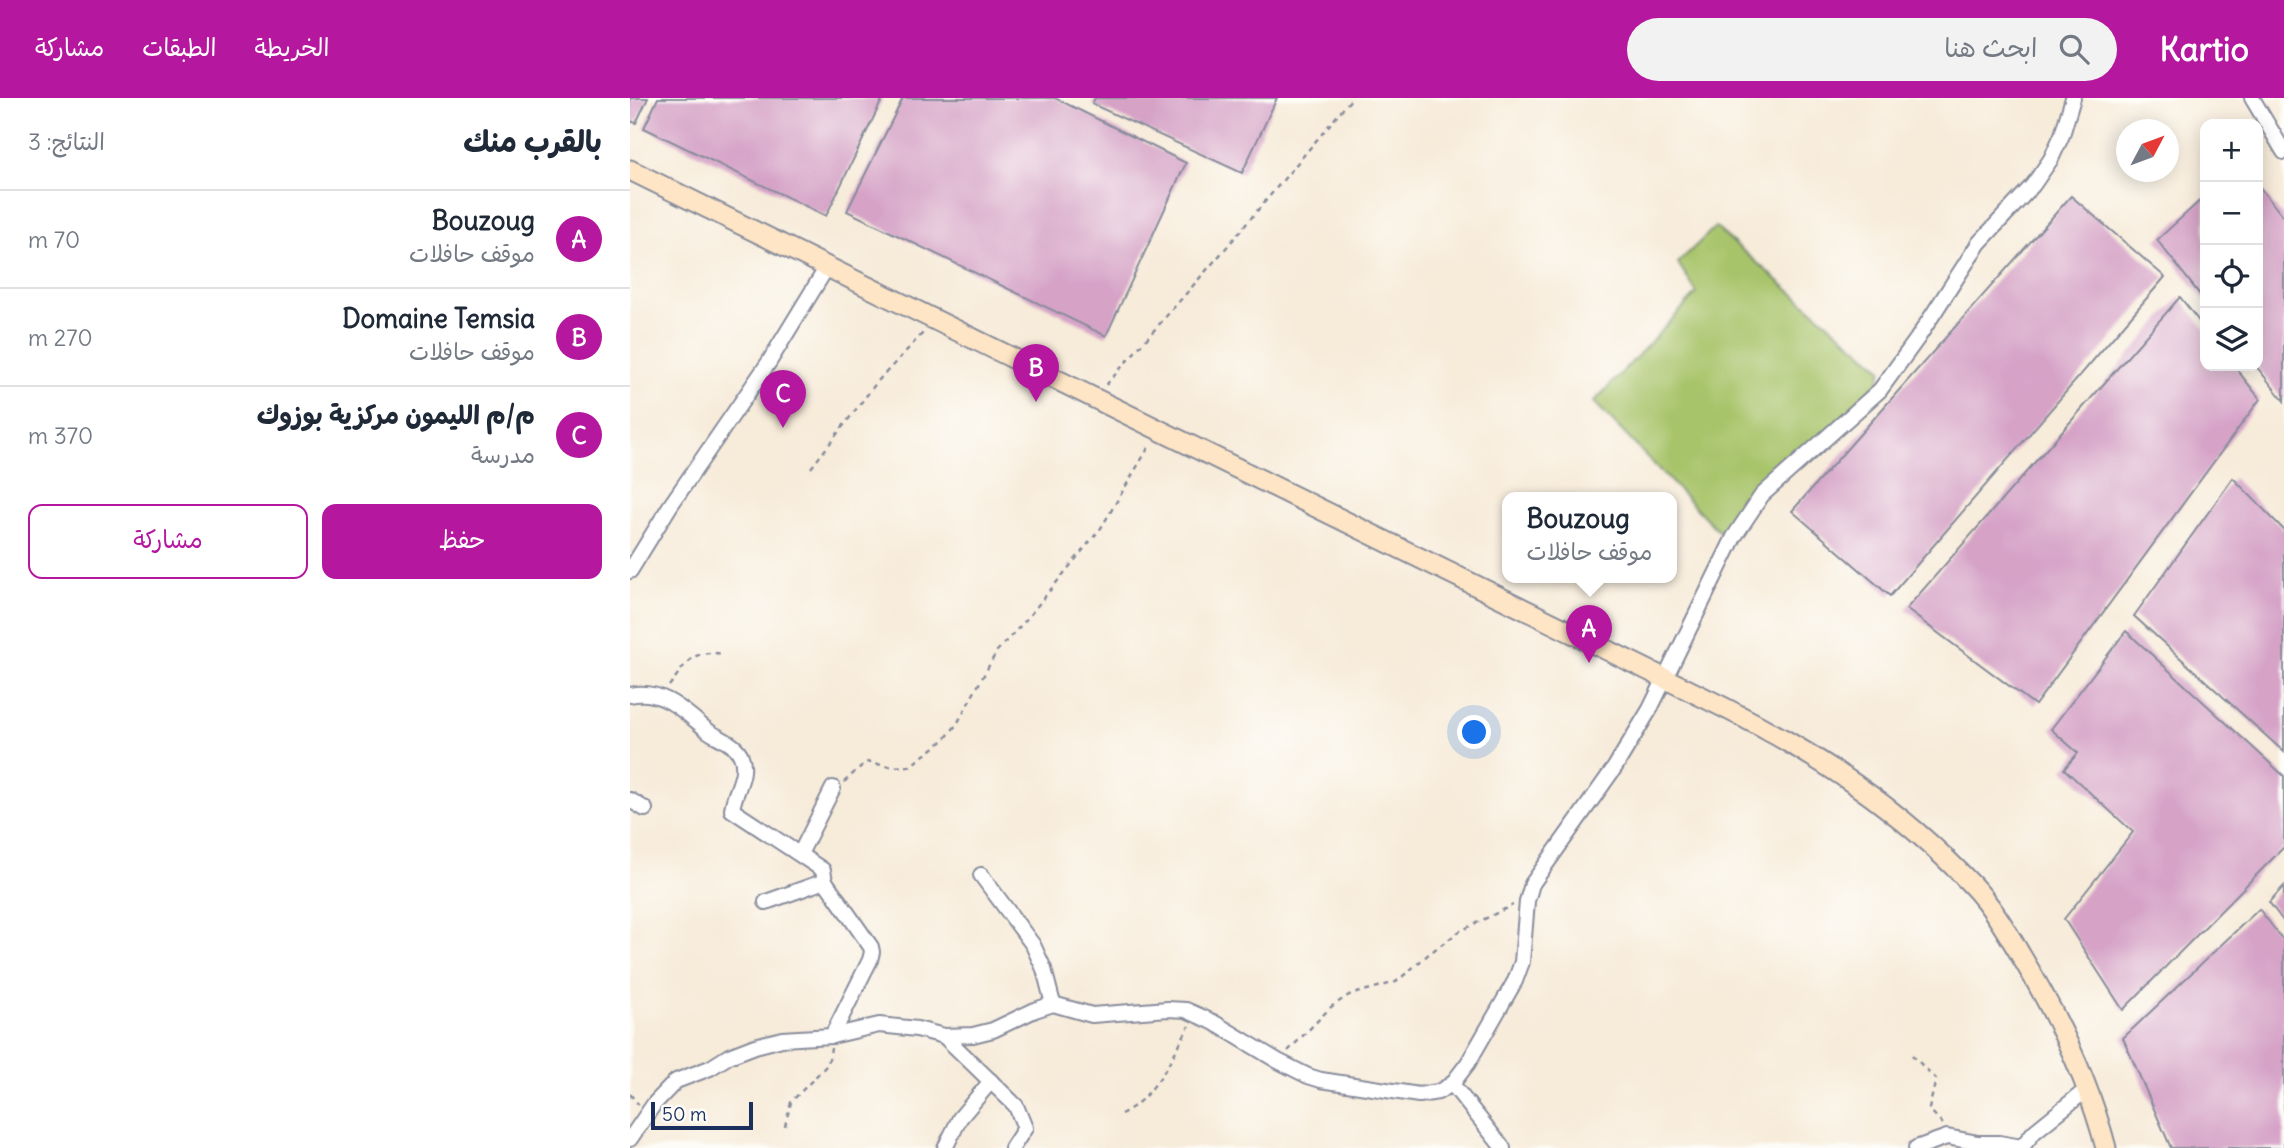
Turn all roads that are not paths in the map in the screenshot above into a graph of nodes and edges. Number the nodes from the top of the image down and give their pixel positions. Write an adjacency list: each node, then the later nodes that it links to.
1 (2073, 98): 7 (street)
2 (2252, 98): 3 (street)
3 (2284, 152)
4 (630, 170): 5 (main road)
5 (827, 267): 6 (street); 7 (main road)
6 (630, 570)
7 (1665, 678): 20 (street); 21 (main road)
8 (630, 695): 12 (street)
9 (833, 788): 12 (street)
10 (630, 800): 11 (street)
11 (645, 809)
12 (800, 854): 14 (street)
13 (981, 875): 16 (street)
14 (825, 881): 15 (street); 17 (street)
15 (766, 902)
16 (1053, 1004): 18 (street); 20 (street)
17 (832, 1035): 18 (street); 22 (street)
18 (944, 1036): 19 (street)
19 (991, 1081): 24 (street); 25 (street)
20 (1452, 1084): 26 (street)
21 (2086, 1090): 23 (street); 28 (main road)
22 (630, 1139)
23 (2021, 1147): 27 (street)
24 (945, 1148)
25 (1012, 1148)
26 (1503, 1148)
27 (1916, 1148)
28 (2106, 1148)

